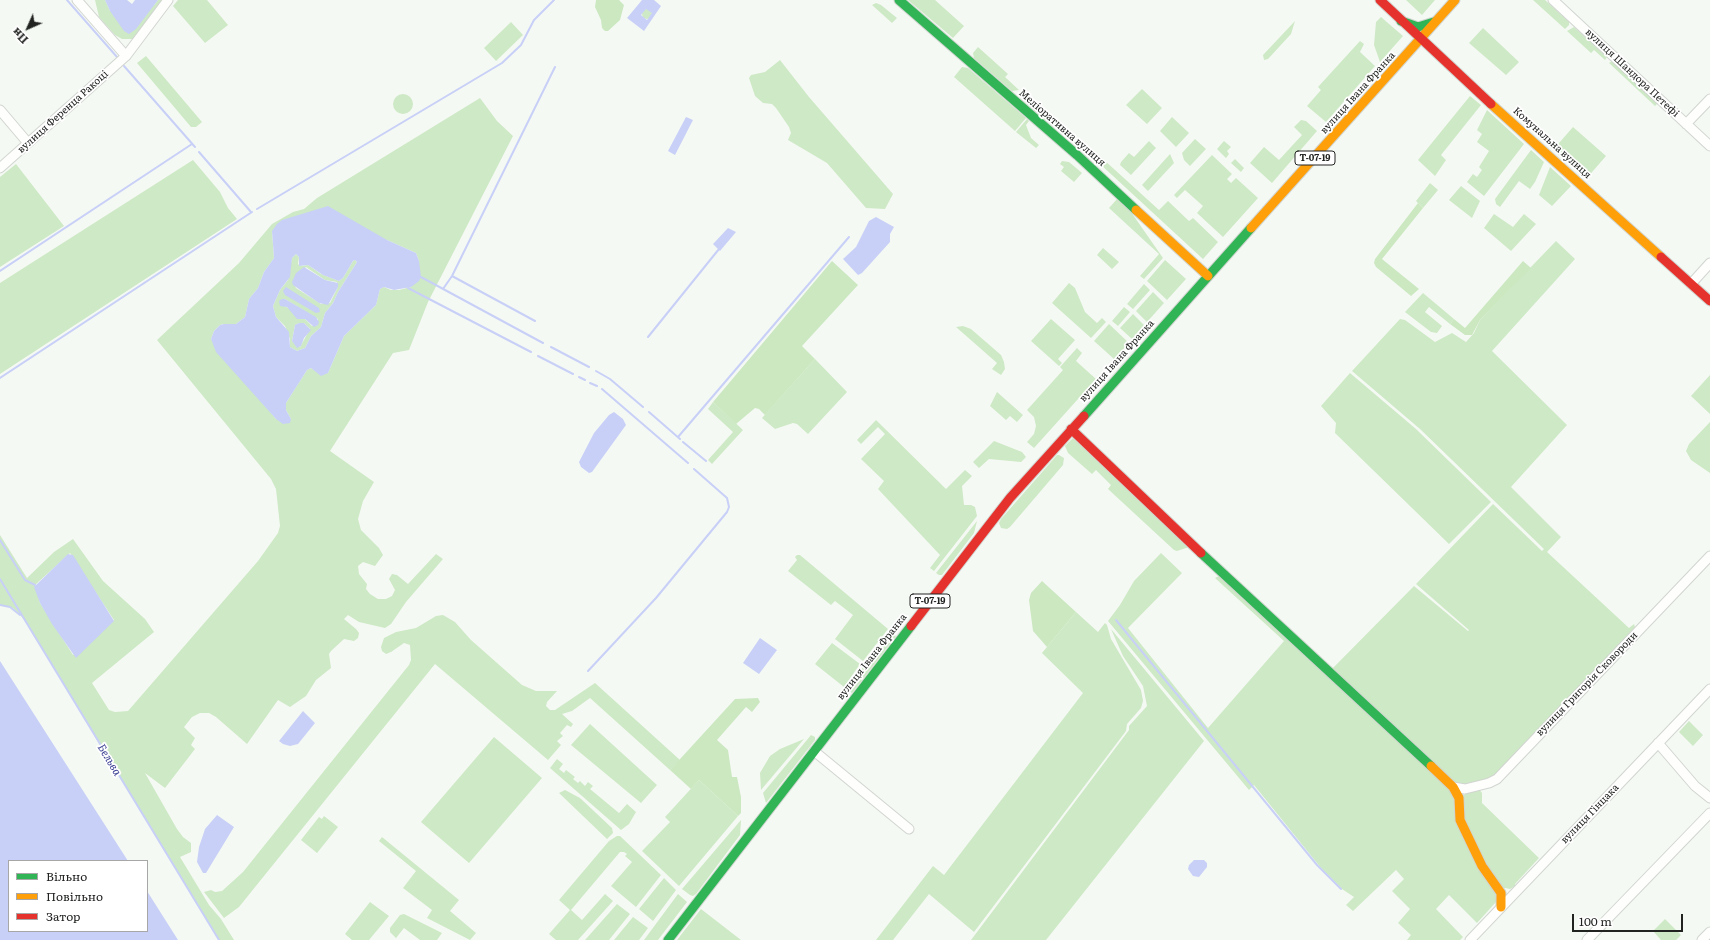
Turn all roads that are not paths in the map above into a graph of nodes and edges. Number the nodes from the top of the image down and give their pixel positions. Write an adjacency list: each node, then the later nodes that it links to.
1 (78, 0): 10 (street)
2 (168, 0): 10 (street, вулиця Ференца Ракоці)
3 (899, 0): 19 (main road, Меліоративна вулиця)
4 (1380, 0): 8 (main road, Комунальна вулиця)
5 (1455, 0): 7 (main road, вулиця Івана Франка / Т-07-19)
6 (1553, 0): 14 (street, вулиця Шандора Петефі)
7 (1437, 20): 8 (main road); 9 (main road, вулиця Івана Франка / Т-07-19)
8 (1401, 21): 9 (main road, Комунальна вулиця); 11 (main road)
9 (1420, 39): 11 (main road, вулиця Івана Франка / Т-07-19); 20 (main road, Комунальна вулиця)
10 (126, 56): 15 (street, вулиця Ференца Ракоці)
11 (1405, 57): 19 (main road, вулиця Івана Франка / Т-07-19)
12 (1710, 99): 14 (street)
13 (0, 110): 15 (street)
14 (1686, 124): 16 (street, вулиця Шандора Петефі)
15 (28, 143): 17 (street, вулиця Ференца Ракоці)
16 (1710, 146)
17 (0, 168)
18 (1710, 263): 20 (street)
19 (1208, 276): 22 (main road, вулиця Івана Франка / Т-07-19)
20 (1691, 284): 21 (main road, Комунальна вулиця)
21 (1710, 301)
22 (1071, 429): 26 (main road, вулиця Івана Франка / Т-07-19); 27 (main road)
23 (1710, 556): 27 (street, вулиця Григорія Сковороди)
24 (1710, 688): 25 (street, вулиця Гінцака)
25 (1658, 743): 28 (street); 31 (street, вулиця Гінцака)
26 (814, 751): 30 (street); 33 (main road, вулиця Івана Франка / Т-07-19)
27 (1453, 787): 31 (main road)
28 (1710, 798)
29 (1710, 813): 35 (street)
30 (910, 829)
31 (1501, 907): 34 (street, вулиця Гінцака)
32 (1710, 932): 36 (street)
33 (668, 940)
34 (1470, 940)
35 (1587, 940)
36 (1702, 940)

